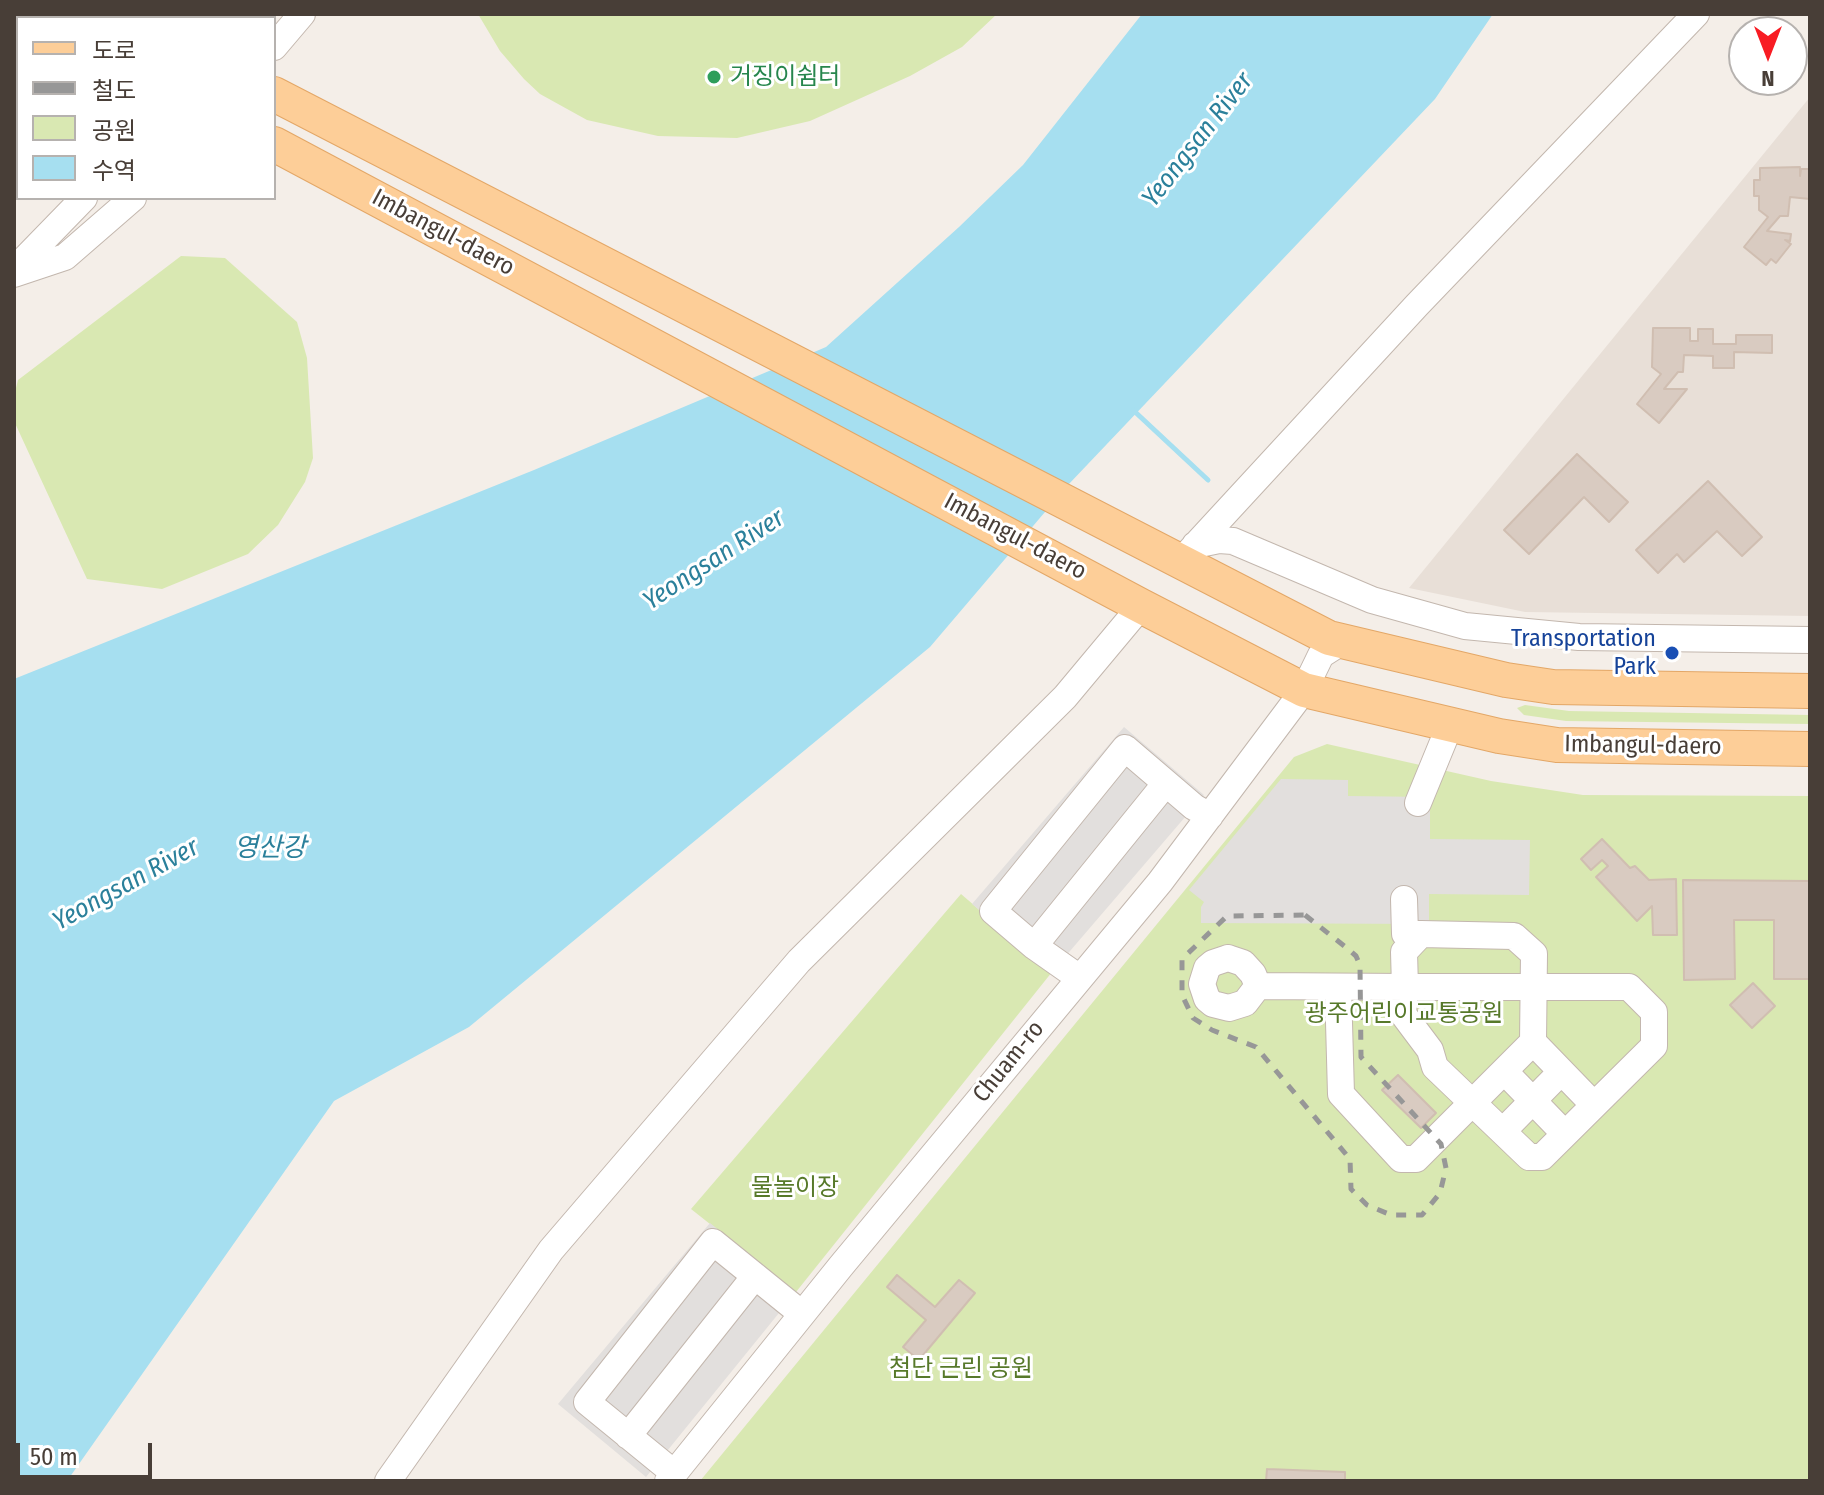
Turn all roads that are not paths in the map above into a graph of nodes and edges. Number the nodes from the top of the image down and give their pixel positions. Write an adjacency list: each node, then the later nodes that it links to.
1 (302, 14): 3 (street)
2 (1696, 14): 9 (street)
3 (276, 45)
4 (276, 95): 9 (main road, Imbangul-daero)
5 (276, 145): 10 (main road, Imbangul-daero)
6 (82, 200): 8 (street)
7 (131, 200): 8 (street)
8 (14, 272)
9 (1187, 554): 11 (street); 12 (main road, Imbangul-daero)
10 (1133, 600): 14 (main road, Imbangul-daero); 42 (street)
11 (1810, 640)
12 (1343, 641): 13 (main road, Imbangul-daero); 14 (street, Chuam-ro)
13 (1506, 680): 15 (main road, Imbangul-daero); 17 (main road)
14 (1304, 690): 16 (main road, Imbangul-daero); 21 (street, Chuam-ro)
15 (1810, 691)
16 (1450, 725): 17 (main road, Imbangul-daero); 20 (street)
17 (1499, 736): 18 (main road, Imbangul-daero)
18 (1810, 749)
19 (1166, 783): 21 (street); 24 (street); 24 (street)
20 (1418, 803)
21 (1210, 816): 25 (street, Chuam-ro)
22 (1404, 899): 23 (street)
23 (1421, 934): 28 (street); 29 (street)
24 (1034, 946): 25 (street)
25 (1078, 977): 39 (street, Chuam-ro)
26 (1258, 986): 27 (street)
27 (1338, 987): 28 (street); 33 (street)
28 (1405, 987): 29 (street); 33 (street)
29 (1533, 987): 30 (street); 35 (street)
30 (1533, 1042): 31 (street); 32 (street)
31 (1504, 1071): 33 (street); 34 (street)
32 (1561, 1072): 34 (street); 35 (street)
33 (1474, 1102): 36 (street)
34 (1534, 1102): 36 (street); 37 (street)
35 (1594, 1105): 37 (street)
36 (1503, 1131): 37 (street)
37 (1565, 1134)
38 (755, 1276): 39 (street); 40 (street); 40 (street)
39 (802, 1314): 41 (street, Chuam-ro)
40 (628, 1436): 41 (street)
41 (671, 1477)
42 (388, 1481)

